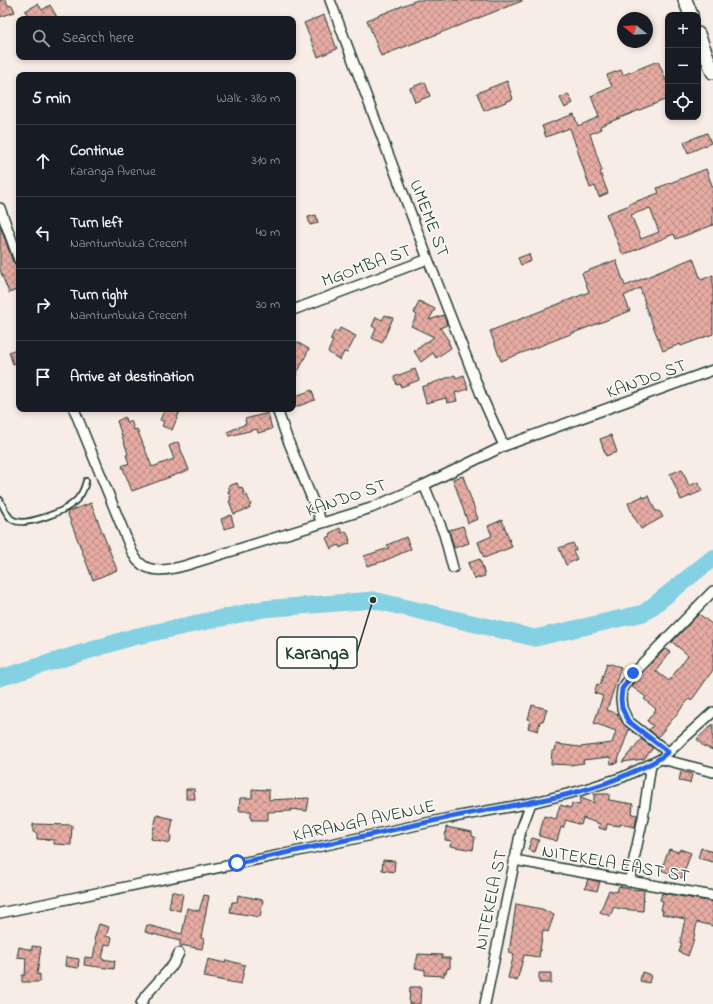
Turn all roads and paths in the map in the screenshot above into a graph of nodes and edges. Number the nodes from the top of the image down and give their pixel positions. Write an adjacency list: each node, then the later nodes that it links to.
1 (330, 0): 8 (street, UMEME ST)
2 (685, 0): 3 (street)
3 (690, 12)
4 (701, 42): 5 (street)
5 (713, 72)
6 (0, 208): 7 (street)
7 (16, 252)
8 (428, 259): 9 (street, MGOMBA ST); 13 (street, UMEME ST)
9 (296, 309)
10 (713, 370): 13 (street, KANDO ST)
11 (75, 412): 17 (street, KANDO ST)
12 (278, 412): 17 (street)
13 (504, 446): 15 (street, KANDO ST)
14 (86, 481): 16 (lane)
15 (424, 484): 17 (street, KANDO ST); 18 (street)
16 (0, 500)
17 (322, 523)
18 (453, 568)
19 (713, 591): 21 (street)
20 (713, 712): 21 (street, KARANGA AVENUE)
21 (668, 752): 22 (street, KARANGA AVENUE)
22 (661, 759): 23 (street, KARANGA AVENUE); 24 (street)
23 (651, 764): 25 (street, KARANGA AVENUE); 27 (street)
24 (713, 772)
25 (531, 803): 26 (street, NITEKELA ST); 29 (street, KARANGA AVENUE)
26 (514, 860): 27 (street, NITEKELA EAST ST); 32 (street, NITEKELA ST)
27 (629, 882): 28 (street, NITEKELA EAST ST)
28 (713, 896)
29 (0, 914)
30 (179, 953): 31 (street)
31 (141, 1004)
32 (485, 1004)

